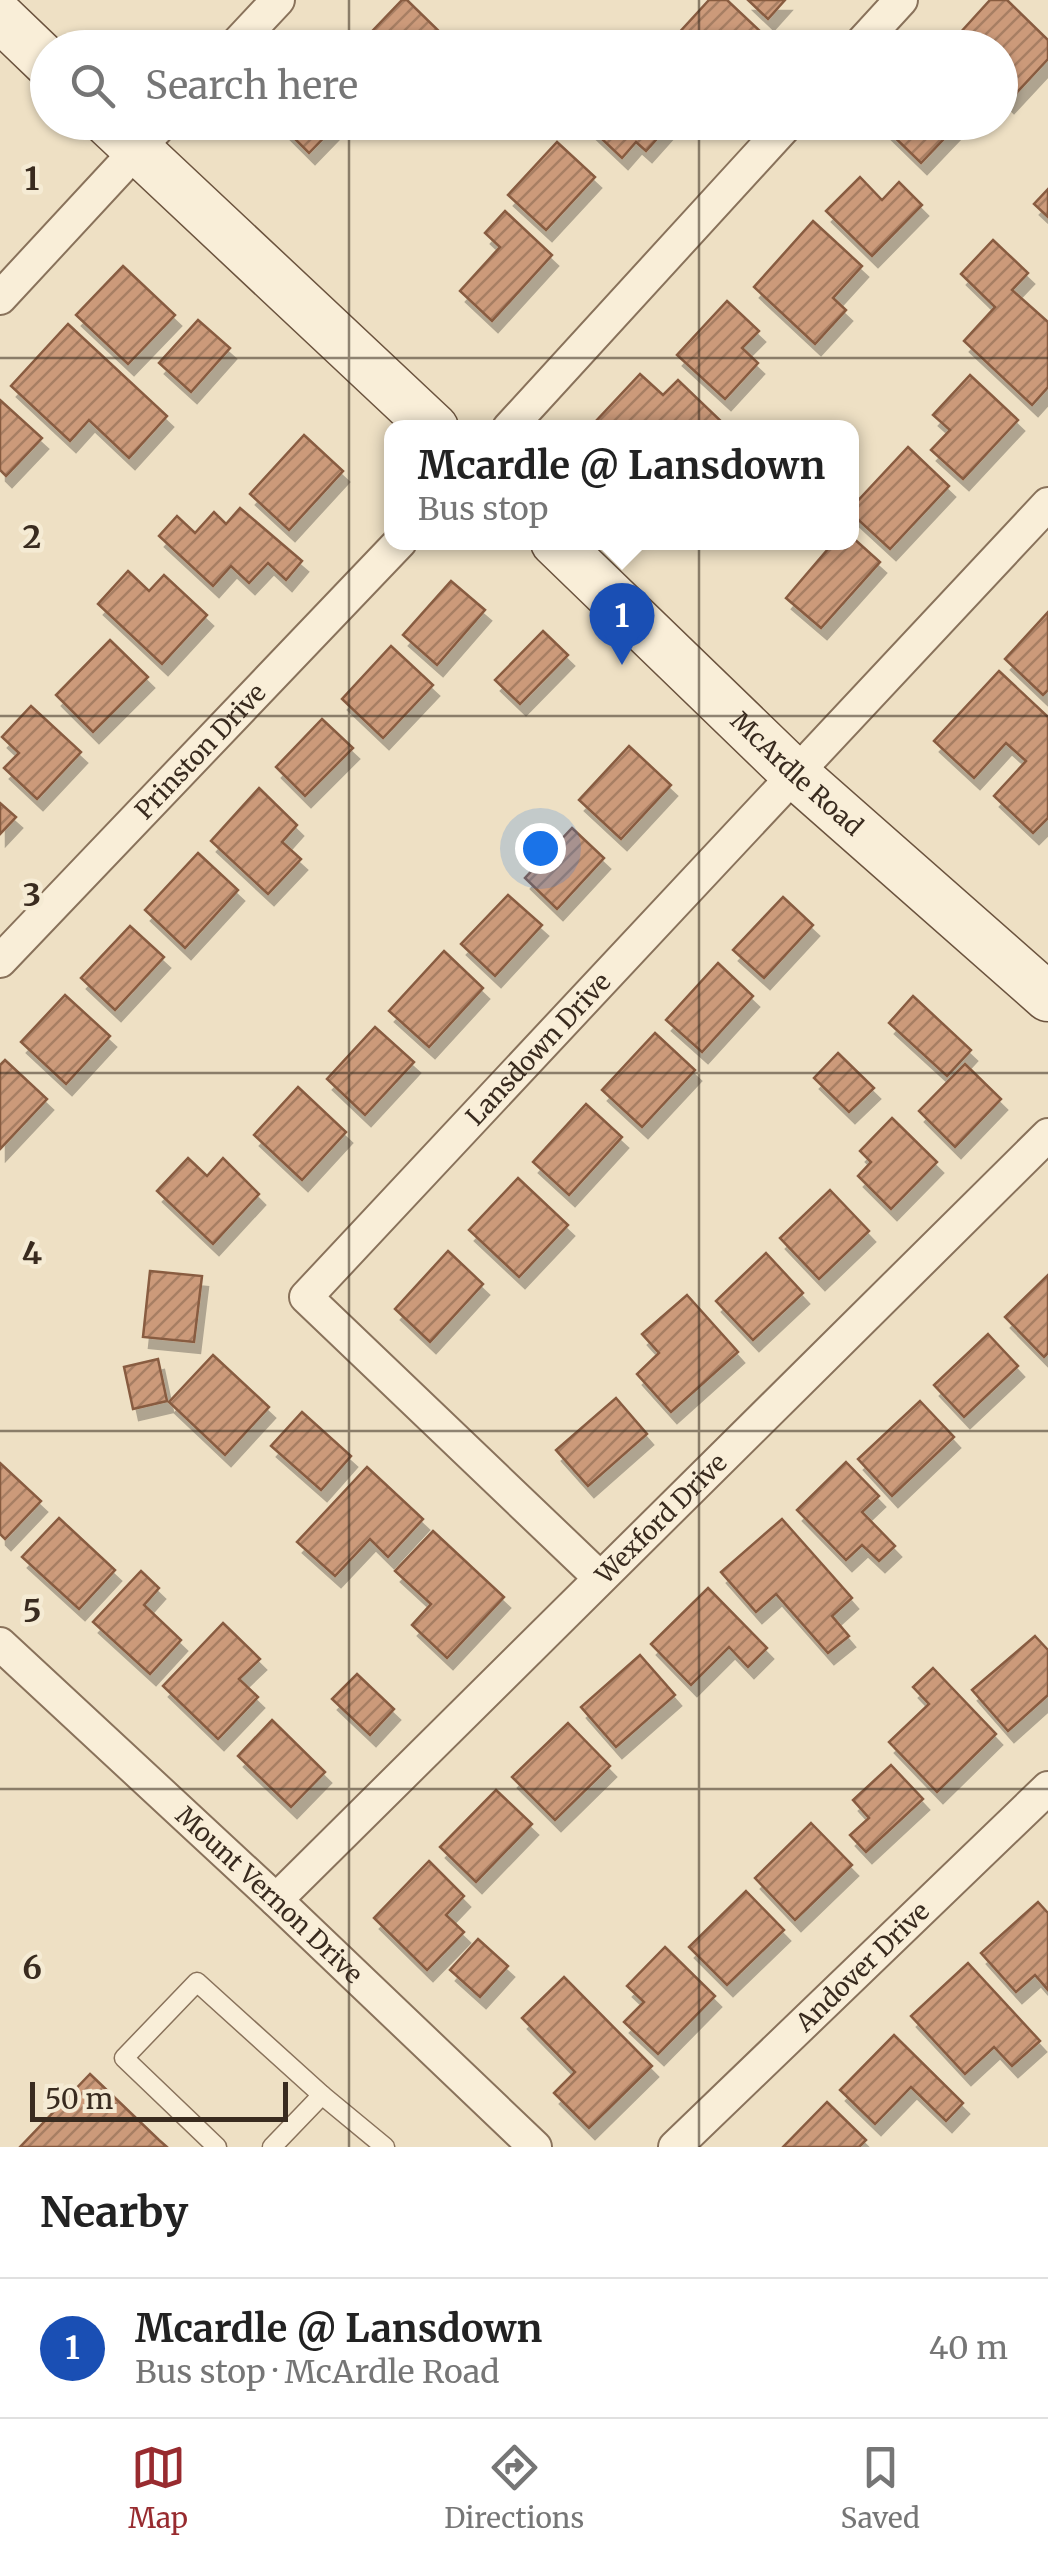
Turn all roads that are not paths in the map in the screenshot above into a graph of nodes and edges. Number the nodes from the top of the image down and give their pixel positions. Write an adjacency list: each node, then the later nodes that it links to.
1 (278, 0): 4 (street)
2 (901, 0): 5 (street)
3 (0, 17): 6 (main road)
4 (250, 30)
5 (874, 30)
6 (30, 46)
7 (129, 140): 10 (street)
8 (144, 140): 11 (main road)
9 (772, 140): 12 (street)
10 (0, 298)
11 (426, 420)
12 (516, 420)
13 (1048, 504): 16 (street, Lansdown Drive)
14 (392, 550): 17 (street, Prinston Drive)
15 (563, 550): 16 (main road, McArdle Road)
16 (794, 774): 18 (main road, McArdle Road); 20 (street, Lansdown Drive)
17 (0, 961)
18 (1048, 996)
19 (1048, 1136): 20 (street, Wexford Drive)
20 (599, 1578): 23 (street, Wexford Drive)
21 (0, 1644): 23 (street, Mount Vernon Drive)
22 (1048, 1788): 29 (street, Andover Drive)
23 (276, 1900): 28 (street, Mount Vernon Drive)
24 (322, 2095): 25 (lane); 26 (lane); 27 (lane)
25 (216, 2147)
26 (272, 2147)
27 (384, 2147)
28 (535, 2147)
29 (674, 2147)

